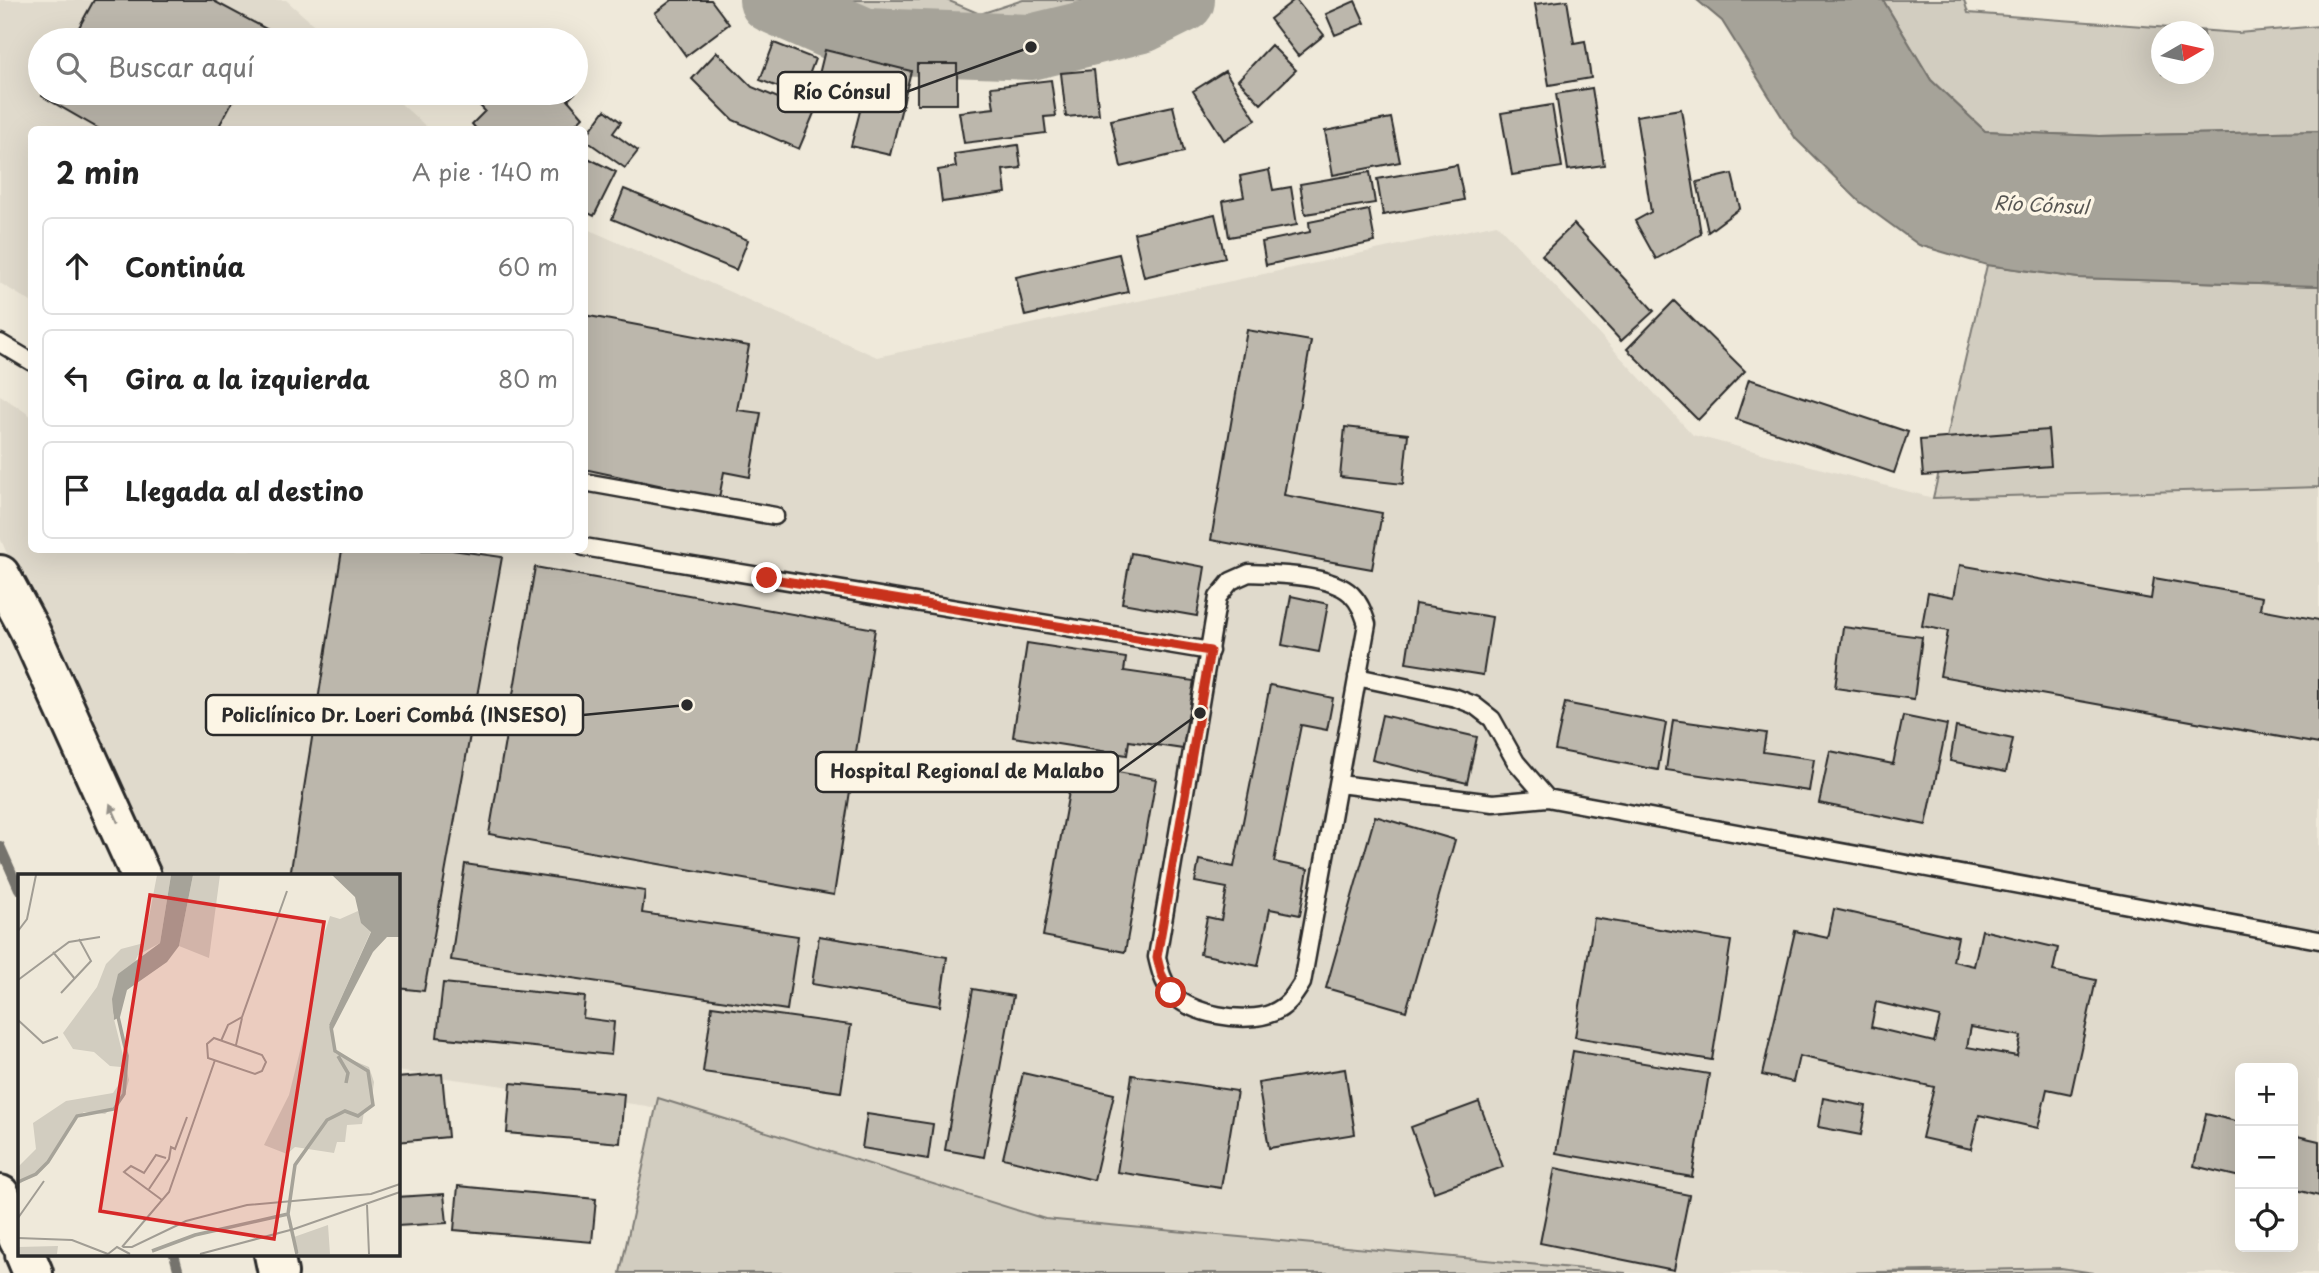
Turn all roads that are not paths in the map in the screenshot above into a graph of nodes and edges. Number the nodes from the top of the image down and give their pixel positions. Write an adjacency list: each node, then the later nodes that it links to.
1 (0, 343): 2 (lane)
2 (28, 360)
3 (588, 483): 4 (lane)
4 (775, 516)
5 (588, 548): 7 (lane)
6 (0, 575): 11 (main road, one-way to 6)
7 (1210, 651): 8 (lane); 9 (lane)
8 (1357, 677): 9 (lane); 10 (lane)
9 (1339, 784): 10 (lane)
10 (1547, 799): 12 (lane)
11 (140, 874)
12 (2319, 940)
13 (0, 1195): 14 (main road)
14 (18, 1238)
15 (26, 1256): 16 (main road)
16 (33, 1273)

